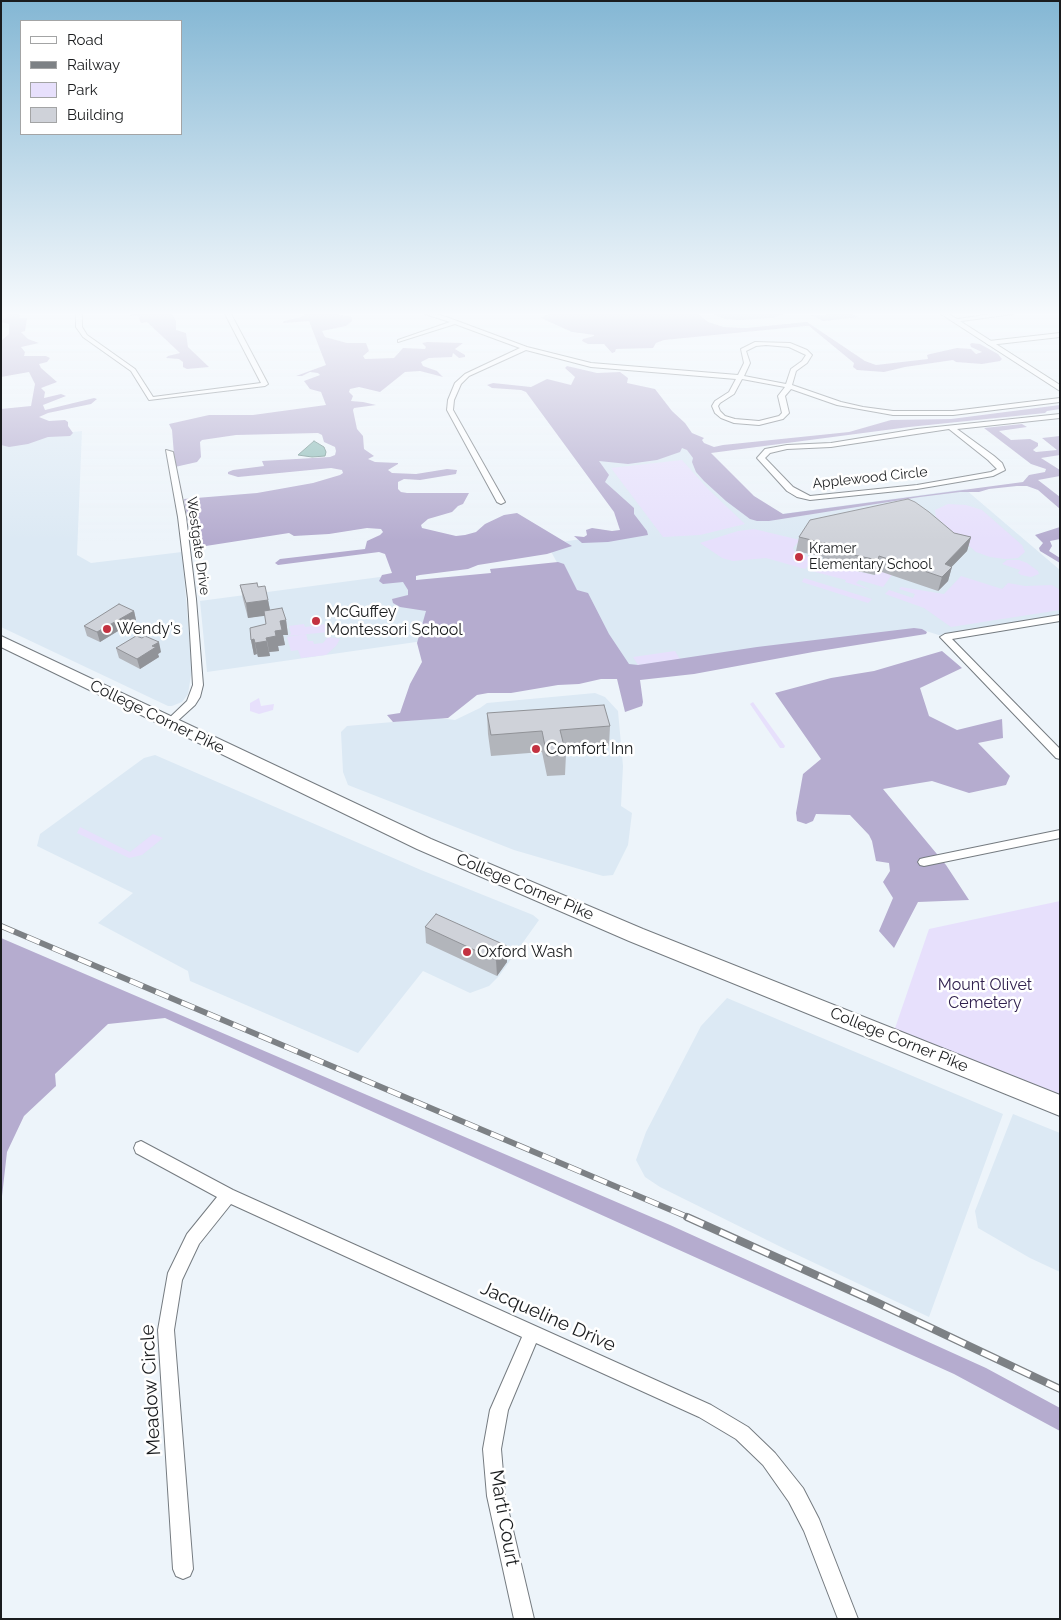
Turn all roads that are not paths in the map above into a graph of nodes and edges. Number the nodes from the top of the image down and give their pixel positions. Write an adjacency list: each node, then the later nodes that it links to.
1 (146, 390): 2 (street)
2 (222, 390)
3 (455, 390): 11 (street)
4 (734, 390): 5 (street)
5 (785, 390)
6 (798, 390): 7 (street)
7 (1060, 400)
8 (1060, 416): 9 (street, Applewood Circle)
9 (950, 427): 9 (street, Applewood Circle)
10 (169, 452): 14 (street, Westgate Drive)
11 (501, 502)
12 (1060, 618): 15 (street)
13 (1, 641): 14 (highway, College Corner Pike)
14 (168, 723): 18 (highway, College Corner Pike)
15 (1060, 756)
16 (1060, 834): 17 (street)
17 (924, 862)
18 (1060, 1106)
19 (141, 1148): 20 (street, Jacqueline Drive)
20 (228, 1195): 21 (street, Jacqueline Drive); 22 (street, Meadow Circle)
21 (532, 1334): 23 (street, Marti Court); 24 (street, Jacqueline Drive)
22 (183, 1569)
23 (524, 1619)
24 (848, 1619)

